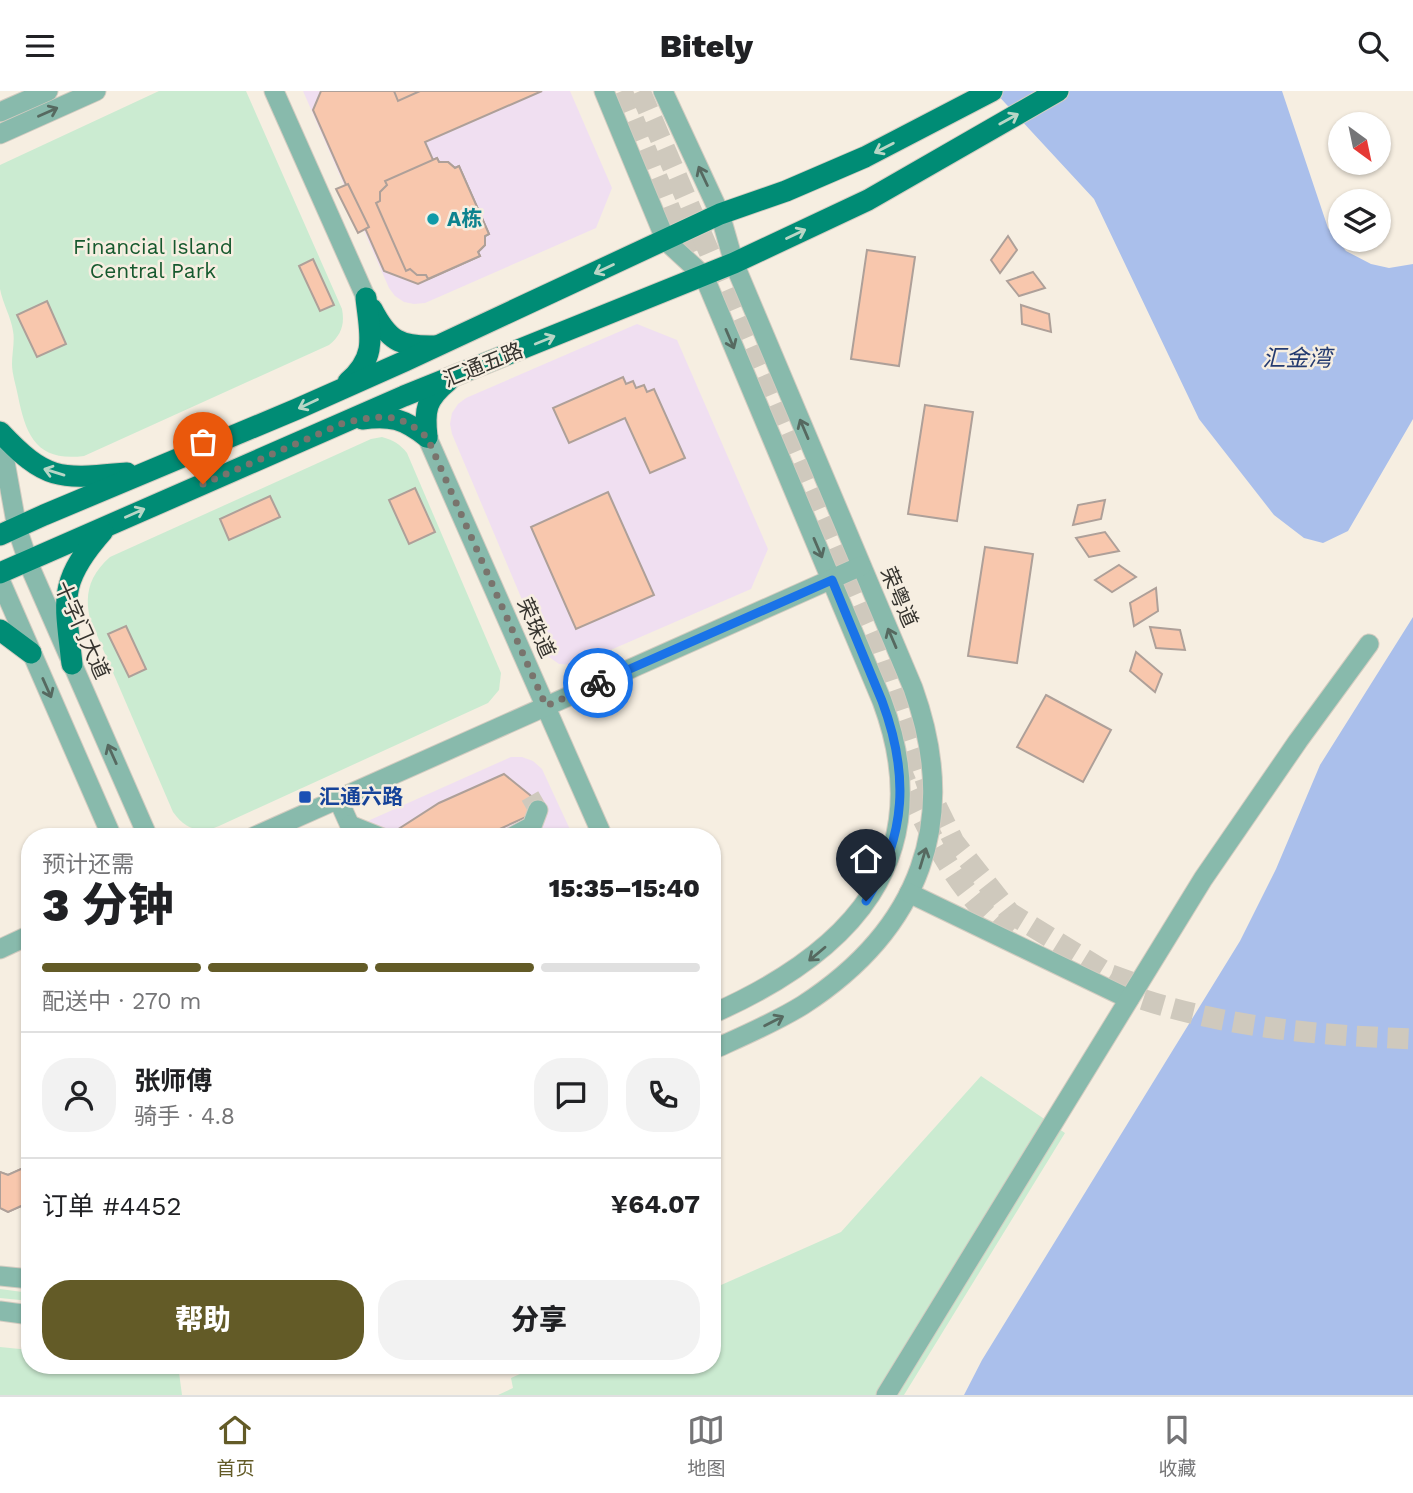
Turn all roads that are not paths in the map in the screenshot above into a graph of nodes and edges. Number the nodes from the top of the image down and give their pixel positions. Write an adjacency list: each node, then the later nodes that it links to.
1 (48, 91): 8 (street)
2 (96, 91): 9 (street, one-way to 2)
3 (274, 91): 14 (street)
4 (604, 91): 11 (street)
5 (663, 91): 10 (street, 荣粤道, one-way to 5)
6 (992, 91): 10 (main road, 汇通五路, one-way to 10)
7 (1058, 91): 12 (main road, 汇通五路, one-way to 7)
8 (0, 112)
9 (0, 134)
10 (720, 214): 11 (main road, 汇通五路); 12 (street, 荣粤道)
11 (666, 241): 13 (street); 15 (main road, 汇通五路, one-way to 15)
12 (734, 263): 13 (main road, 汇通五路); 25 (street, 荣粤道, one-way to 12)
13 (704, 276): 16 (main road, 汇通五路, one-way to 13); 28 (street, one-way to 28)
14 (366, 298): 15 (main road); 17 (main road)
15 (438, 345): 17 (main road, 汇通五路)
16 (453, 377): 18 (main road, 汇通五路); 20 (main road)
17 (340, 389): 21 (main road, 汇通五路, one-way to 21)
18 (346, 422): 20 (main road); 22 (main road, 汇通五路, one-way to 18)
19 (0, 433): 21 (main road, one-way to 19); 23 (street, 十字门大道)
20 (427, 437): 33 (street, 荣珠道)
21 (146, 471): 23 (main road, 汇通五路)
22 (107, 526): 24 (main road, 汇通五路); 32 (main road)
23 (9, 531): 24 (street, 十字门大道)
24 (28, 561): 26 (main road, 汇通五路); 32 (street, 十字门大道)
25 (862, 566): 28 (street); 44 (street, 荣粤道, one-way to 25)
26 (0, 573)
27 (0, 580): 31 (street)
28 (832, 580): 33 (street); 48 (street, one-way to 48)
29 (0, 630): 31 (main road)
30 (1369, 644): 47 (street)
31 (31, 653): 37 (street, one-way to 37)
32 (72, 664): 36 (street, 十字门大道, one-way to 32)
33 (546, 706): 34 (street); 43 (street, 荣珠道)
34 (338, 799): 40 (street); 41 (street)
35 (538, 810): 42 (street)
36 (139, 817): 38 (street, 十字门大道); 39 (street)
37 (108, 828)
38 (144, 828)
39 (151, 828)
40 (273, 828)
41 (351, 828)
42 (528, 828)
43 (599, 828)
44 (909, 893): 47 (street); 49 (street, 荣粤道, one-way to 44)
45 (21, 939): 46 (street)
46 (0, 949)
47 (1129, 999): 54 (street)
48 (721, 1010)
49 (721, 1046)
50 (0, 1276): 51 (street)
51 (21, 1278)
52 (0, 1311): 53 (street)
53 (21, 1314)
54 (886, 1395)

